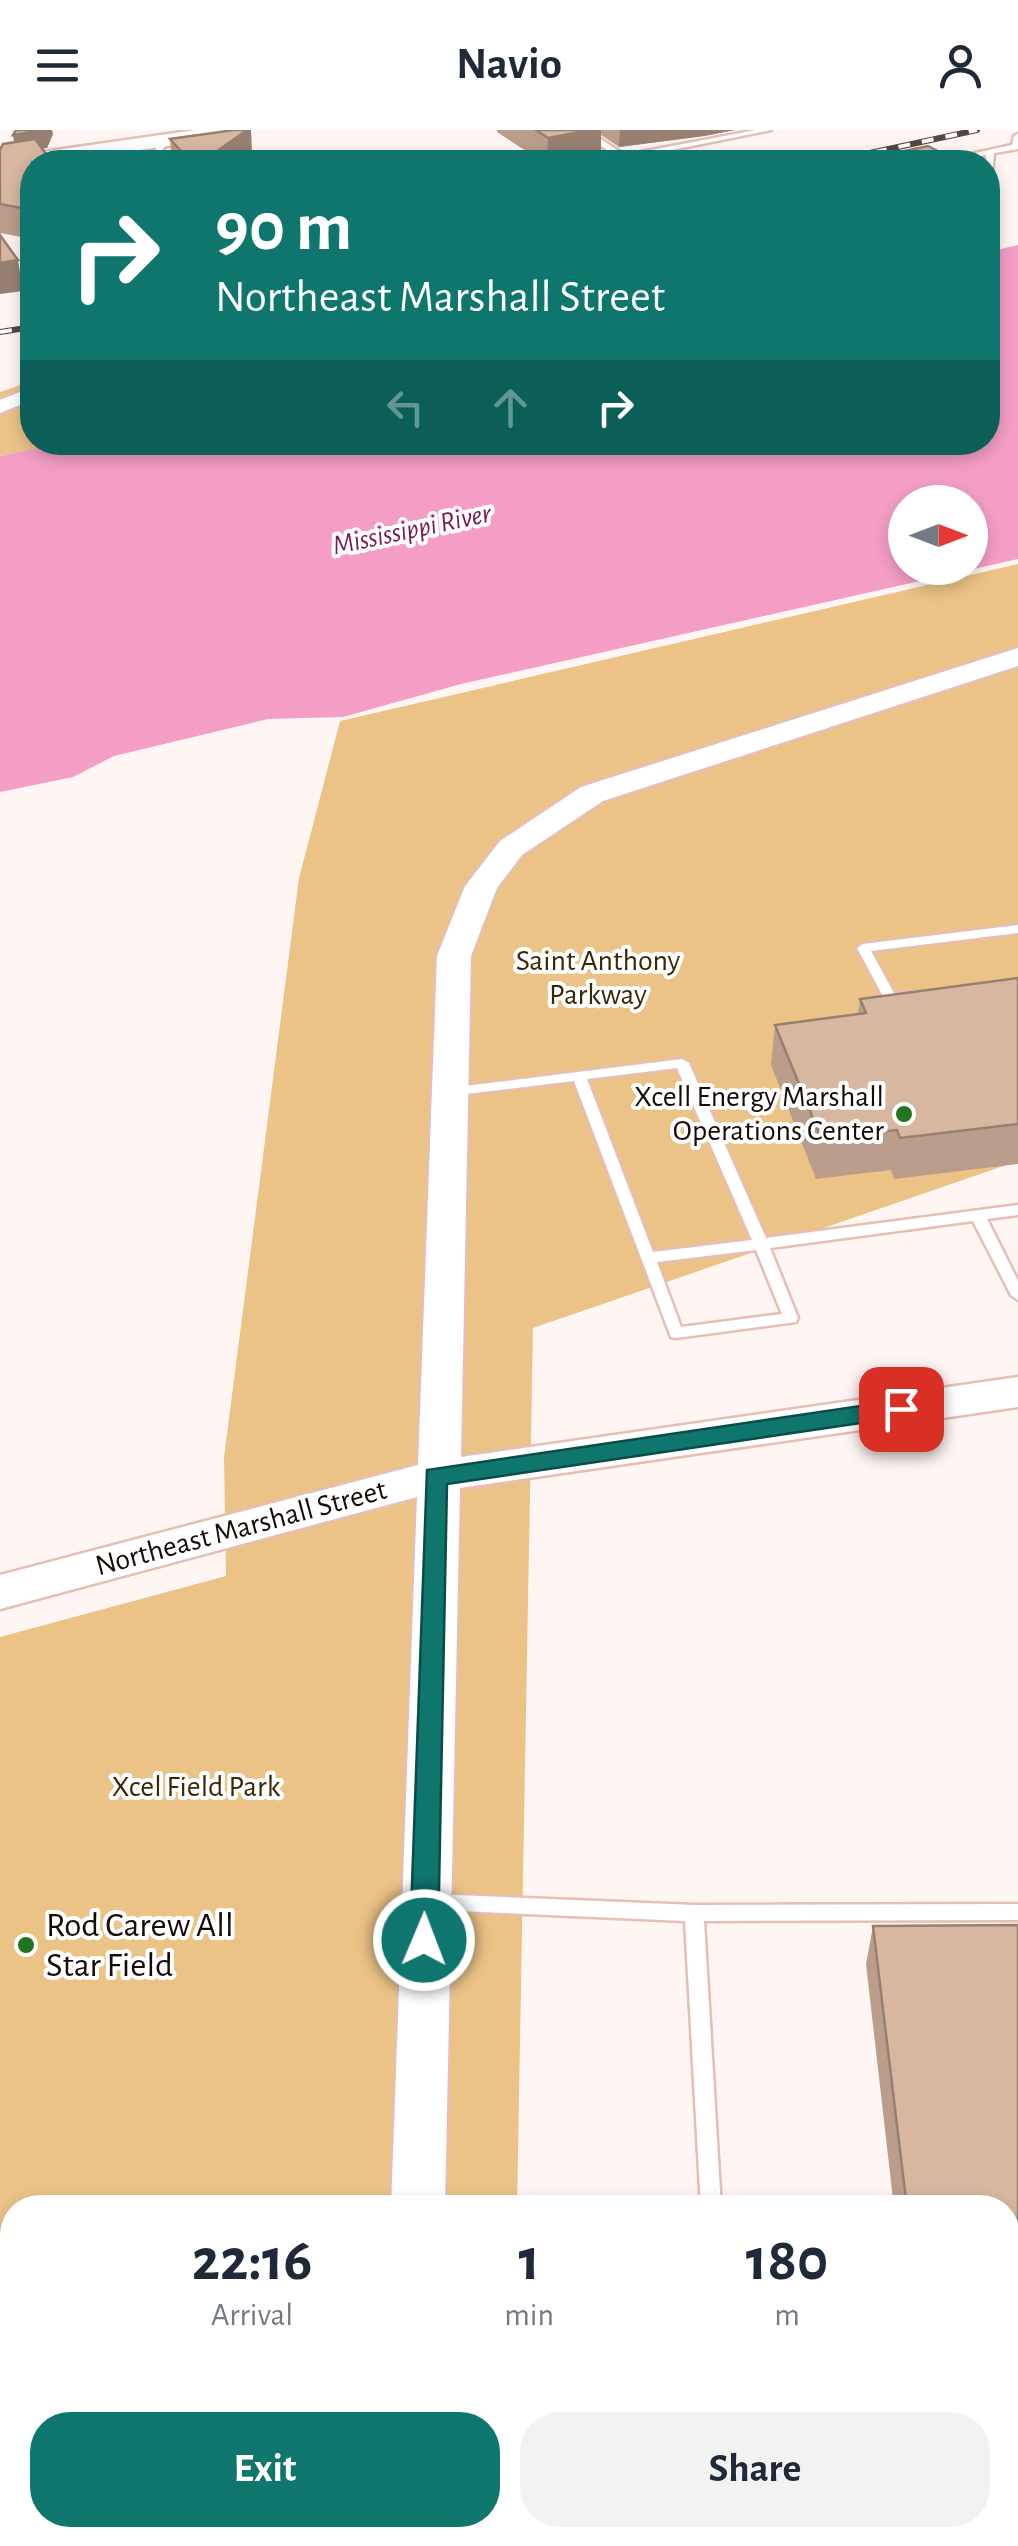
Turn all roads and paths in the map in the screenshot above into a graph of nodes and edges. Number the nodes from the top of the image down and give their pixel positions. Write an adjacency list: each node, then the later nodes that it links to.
1 (236, 130): 5 (street)
2 (582, 130): 8 (lane)
3 (767, 130): 9 (lane)
4 (1018, 136): 10 (lane)
5 (166, 140): 6 (street); 7 (lane)
6 (111, 150)
7 (159, 150)
8 (612, 150)
9 (665, 150)
10 (998, 150)
11 (1018, 657): 15 (street)
12 (1018, 929): 13 (lane)
13 (927, 993)
14 (579, 1075): 15 (lane); 18 (lane); 19 (lane)
15 (449, 1092): 22 (street)
16 (1018, 1210): 17 (lane)
17 (978, 1216): 18 (lane); 20 (lane)
18 (761, 1244): 19 (lane); 19 (lane)
19 (648, 1258)
20 (1016, 1286)
21 (1018, 1392): 22 (street, Northeast Marshall Street)
22 (435, 1476): 23 (street, Northeast Marshall Street); 24 (street)
23 (0, 1592)
24 (425, 1902): 26 (lane); 27 (street)
25 (1018, 1912): 26 (lane)
26 (694, 1913): 28 (lane)
27 (418, 2195)
28 (710, 2195)

